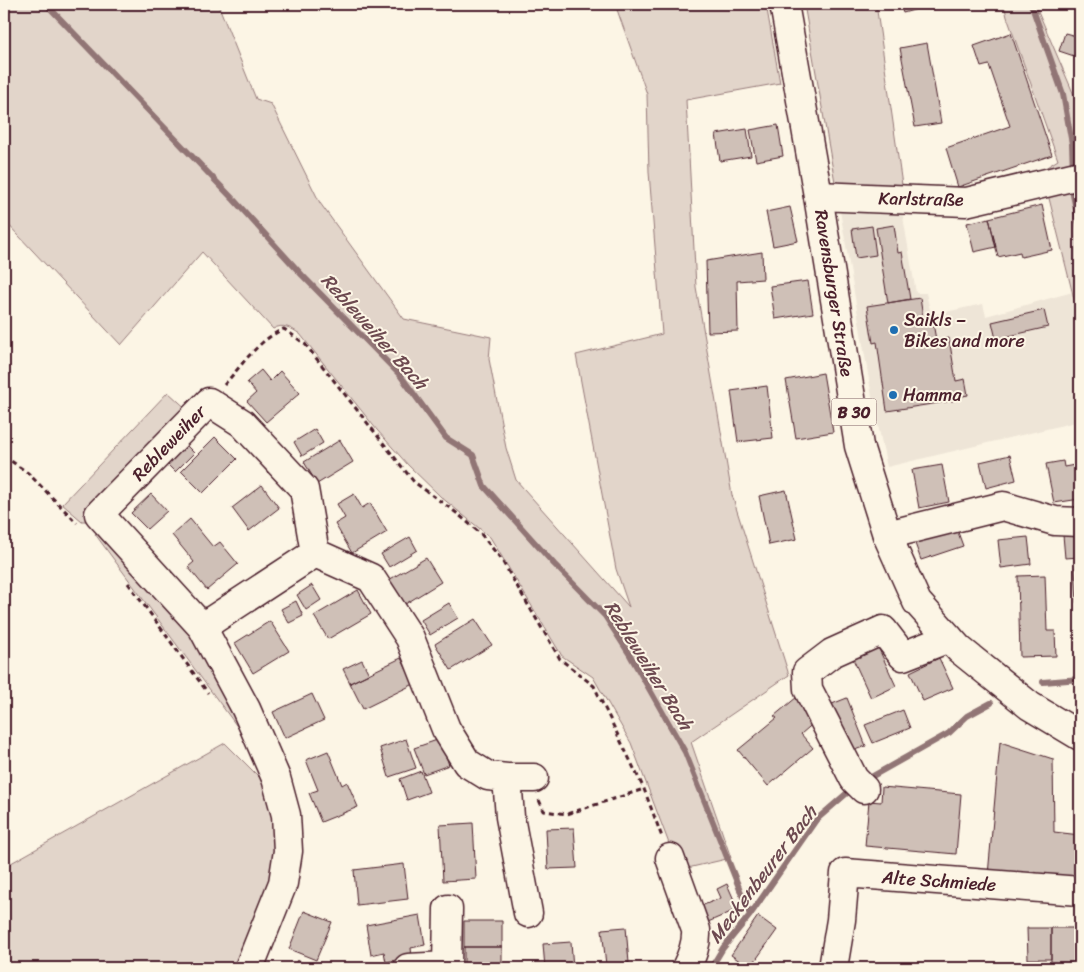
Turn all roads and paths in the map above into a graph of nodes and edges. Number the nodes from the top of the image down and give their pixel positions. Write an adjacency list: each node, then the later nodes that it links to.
1 (784, 4): 3 (street, Ravensburger Straße / B 30)
2 (1072, 177): 3 (street, Karlstraße)
3 (818, 196): 8 (street, Ravensburger Straße / B 30)
4 (209, 402): 9 (street, Rebleweiher); 11 (street, Rebleweiher); 17 (path)
5 (4, 456): 7 (path)
6 (1080, 522): 8 (street)
7 (84, 530)
8 (887, 535): 12 (street, Ravensburger Straße / B 30)
9 (315, 553): 11 (street); 15 (street)
10 (127, 582): 13 (path)
11 (202, 627): 22 (street, Rebleweiher)
12 (949, 638): 14 (street, Ravensburger Straße / B 30); 16 (street)
13 (209, 694)
14 (1080, 736)
15 (523, 778): 17 (path); 21 (street)
16 (859, 784)
17 (644, 789): 18 (path)
18 (670, 858): 24 (street)
19 (1080, 891): 25 (street, Alte Schmiede)
20 (448, 909): 23 (street)
21 (528, 913)
22 (249, 968)
23 (408, 968)
24 (686, 968)
25 (833, 968)

